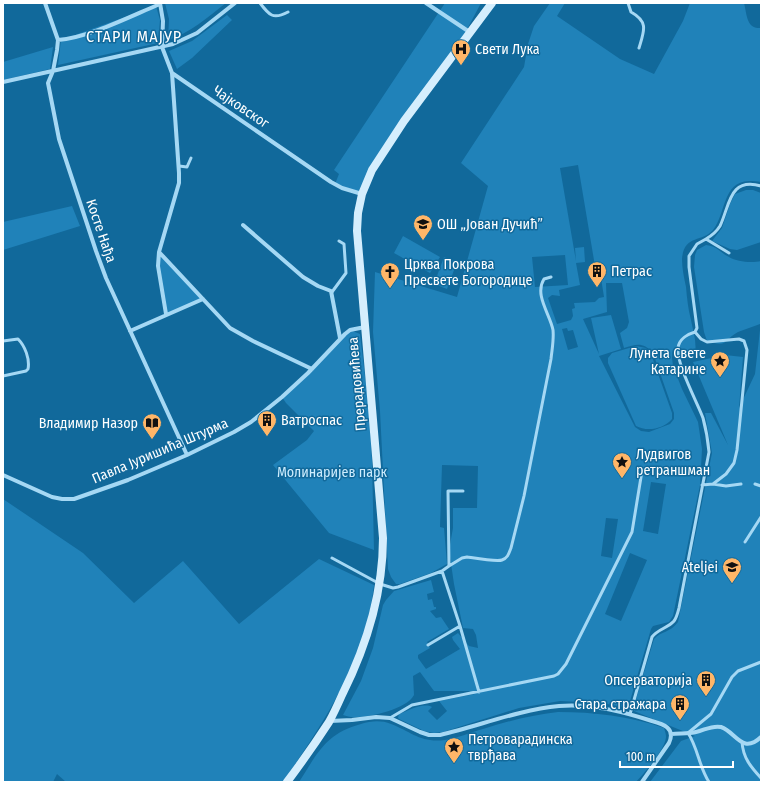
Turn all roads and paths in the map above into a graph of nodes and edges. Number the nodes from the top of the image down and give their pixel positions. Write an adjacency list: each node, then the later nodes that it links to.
1 (45, 3): 10 (street, Косте Нађа)
2 (160, 3): 10 (street); 11 (street)
3 (235, 3): 11 (street)
4 (260, 3): 8 (lane)
5 (426, 3): 9 (street)
6 (492, 3): 9 (main road, Прерадовићева)
7 (628, 3): 12 (lane)
8 (288, 12)
9 (471, 33): 19 (main road, Прерадовићева)
10 (58, 40): 13 (street, Косте Нађа)
11 (162, 47): 13 (street); 14 (street)
12 (639, 48)
13 (53, 71): 15 (street); 30 (street, Косте Нађа)
14 (172, 74): 17 (street); 19 (street, Чајковског)
15 (3, 82)
16 (191, 158): 17 (lane)
17 (179, 166): 23 (street)
18 (761, 186): 21 (lane)
19 (362, 194): 29 (main road, Прерадовићева)
20 (243, 224): 26 (street)
21 (706, 239): 24 (lane); 31 (lane)
22 (339, 241): 26 (lane)
23 (159, 252): 27 (street); 28 (street)
24 (729, 253)
25 (551, 277): 48 (lane)
26 (332, 292): 32 (street)
27 (203, 299): 28 (street); 34 (street)
28 (166, 314): 30 (street)
29 (365, 327): 32 (street, Павла Јуришића Штурма); 50 (main road, Прерадовићева)
30 (130, 331): 36 (street, Косте Нађа)
31 (696, 332): 39 (lane); 42 (lane)
32 (340, 338): 34 (street, Павла Јуришића Штурма)
33 (3, 341): 35 (lane)
34 (312, 369): 36 (street, Павла Јуришића Штурма)
35 (3, 376)
36 (187, 455): 38 (street, Павла Јуришића Штурма)
37 (642, 471): 54 (lane)
38 (3, 475)
39 (712, 484): 40 (lane); 42 (lane)
40 (741, 484)
41 (755, 484): 43 (lane)
42 (702, 485): 55 (lane)
43 (761, 486)
44 (463, 491): 48 (lane)
45 (761, 517): 46 (lane)
46 (745, 542)
47 (332, 558): 50 (lane)
48 (449, 566): 49 (lane)
49 (442, 571): 50 (lane); 51 (lane)
50 (380, 584): 57 (main road, Прерадовићева)
51 (460, 626): 52 (lane); 54 (lane)
52 (428, 645)
53 (761, 662): 58 (lane)
54 (479, 692): 56 (lane)
55 (630, 714): 56 (street); 59 (street)
56 (390, 718): 57 (street)
57 (329, 721): 63 (main road, Прерадовићева)
58 (688, 733): 59 (street); 61 (street); 65 (lane)
59 (671, 734): 64 (street)
60 (761, 737): 61 (street)
61 (742, 742): 62 (lane)
62 (761, 778)
63 (287, 782)
64 (642, 782)
65 (710, 782)

